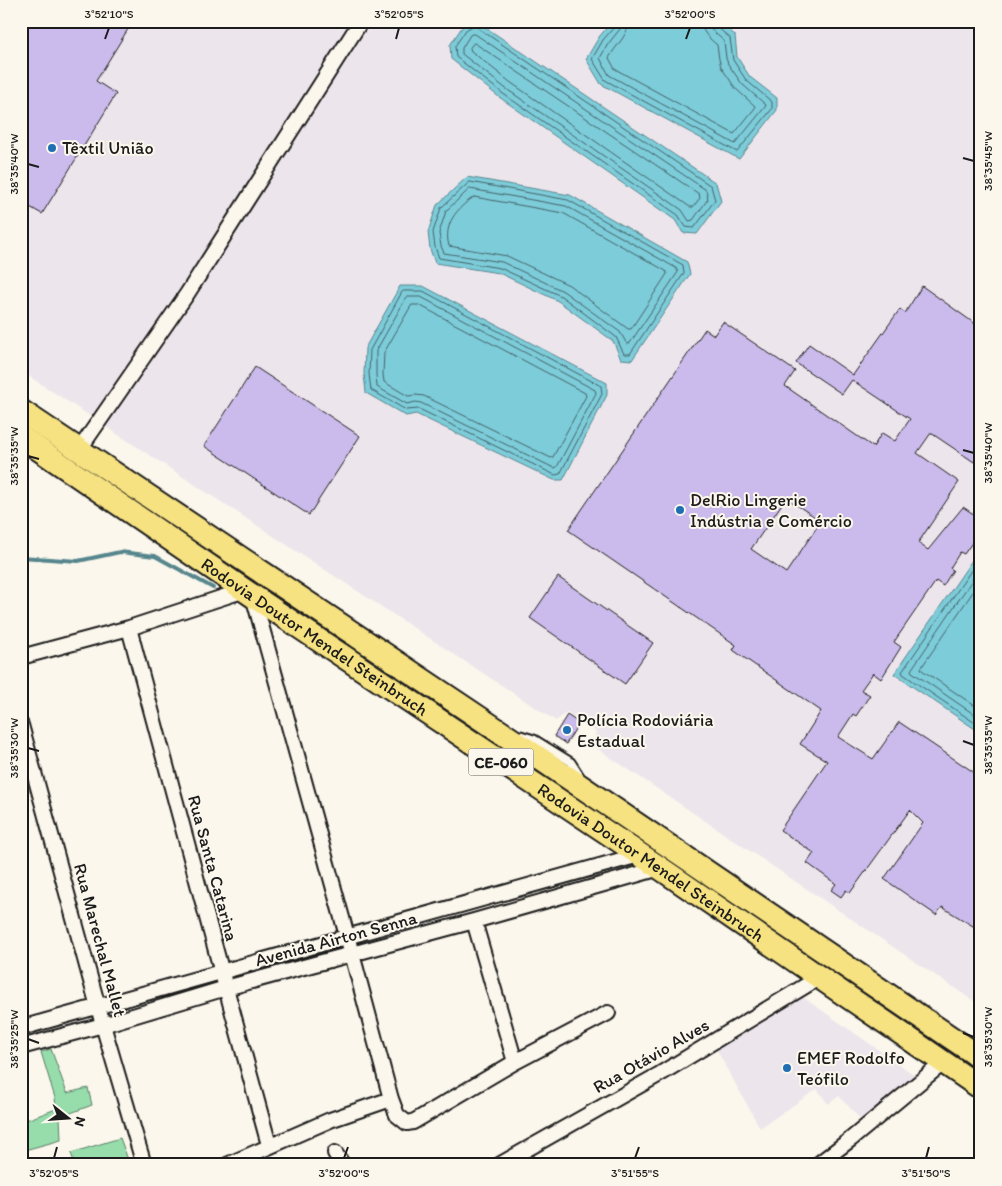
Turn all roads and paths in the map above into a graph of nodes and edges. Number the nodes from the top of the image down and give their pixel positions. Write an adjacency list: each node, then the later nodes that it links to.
1 (361, 21): 4 (street)
2 (21, 411): 4 (highway, Rodovia Doutor Mendel Steinbruch / CE-060)
3 (24, 445): 5 (highway, Rodovia Doutor Mendel Steinbruch / CE-060)
4 (79, 450): 9 (highway, Rodovia Doutor Mendel Steinbruch / CE-060)
5 (249, 593): 6 (street); 10 (highway, Rodovia Doutor Mendel Steinbruch / CE-060); 18 (street)
6 (129, 628): 7 (street); 20 (street, Rua Santa Catarina)
7 (21, 657)
8 (21, 725): 23 (street, Rua Marechal Mallet)
9 (494, 728): 10 (highway, Rodovia Doutor Mendel Steinbruch / CE-060); 12 (lane)
10 (507, 756): 11 (highway, Rodovia Doutor Mendel Steinbruch / CE-060)
11 (559, 791): 12 (highway, Rodovia Doutor Mendel Steinbruch / CE-060); 13 (highway, Rodovia Doutor Mendel Steinbruch / CE-060)
12 (591, 794): 28 (highway, Rodovia Doutor Mendel Steinbruch / CE-060)
13 (639, 855): 14 (highway, Rodovia Doutor Mendel Steinbruch / CE-060); 15 (street, Avenida Airton Senna)
14 (660, 868): 16 (street, Avenida Airton Senna); 21 (highway, Rodovia Doutor Mendel Steinbruch / CE-060)
15 (444, 909): 17 (street); 18 (street, Avenida Airton Senna)
16 (474, 921): 17 (street, Avenida Airton Senna); 29 (street)
17 (450, 927): 19 (street, Avenida Airton Senna)
18 (347, 937): 19 (street); 20 (street, Avenida Airton Senna)
19 (352, 954): 22 (street, Avenida Airton Senna); 32 (street)
20 (221, 972): 22 (street, Rua Santa Catarina); 23 (street, Avenida Airton Senna)
21 (820, 977): 30 (highway, Rodovia Doutor Mendel Steinbruch / CE-060); 36 (street, Rua Otávio Alves)
22 (226, 988): 25 (street, Avenida Airton Senna); 33 (street, Rua Santa Catarina)
23 (98, 1006): 25 (street, Rua Marechal Mallet); 26 (street, Avenida Airton Senna)
24 (608, 1013): 29 (street)
25 (103, 1025): 27 (street, Avenida Airton Senna); 34 (street, Rua Marechal Mallet)
26 (21, 1028)
27 (21, 1047)
28 (981, 1058)
29 (515, 1062): 32 (street)
30 (944, 1062): 31 (highway, Rodovia Doutor Mendel Steinbruch / CE-060); 37 (street)
31 (981, 1088)
32 (390, 1098): 33 (street)
33 (269, 1146): 35 (street)
34 (144, 1165)
35 (227, 1165)
36 (499, 1165)
37 (817, 1165)

